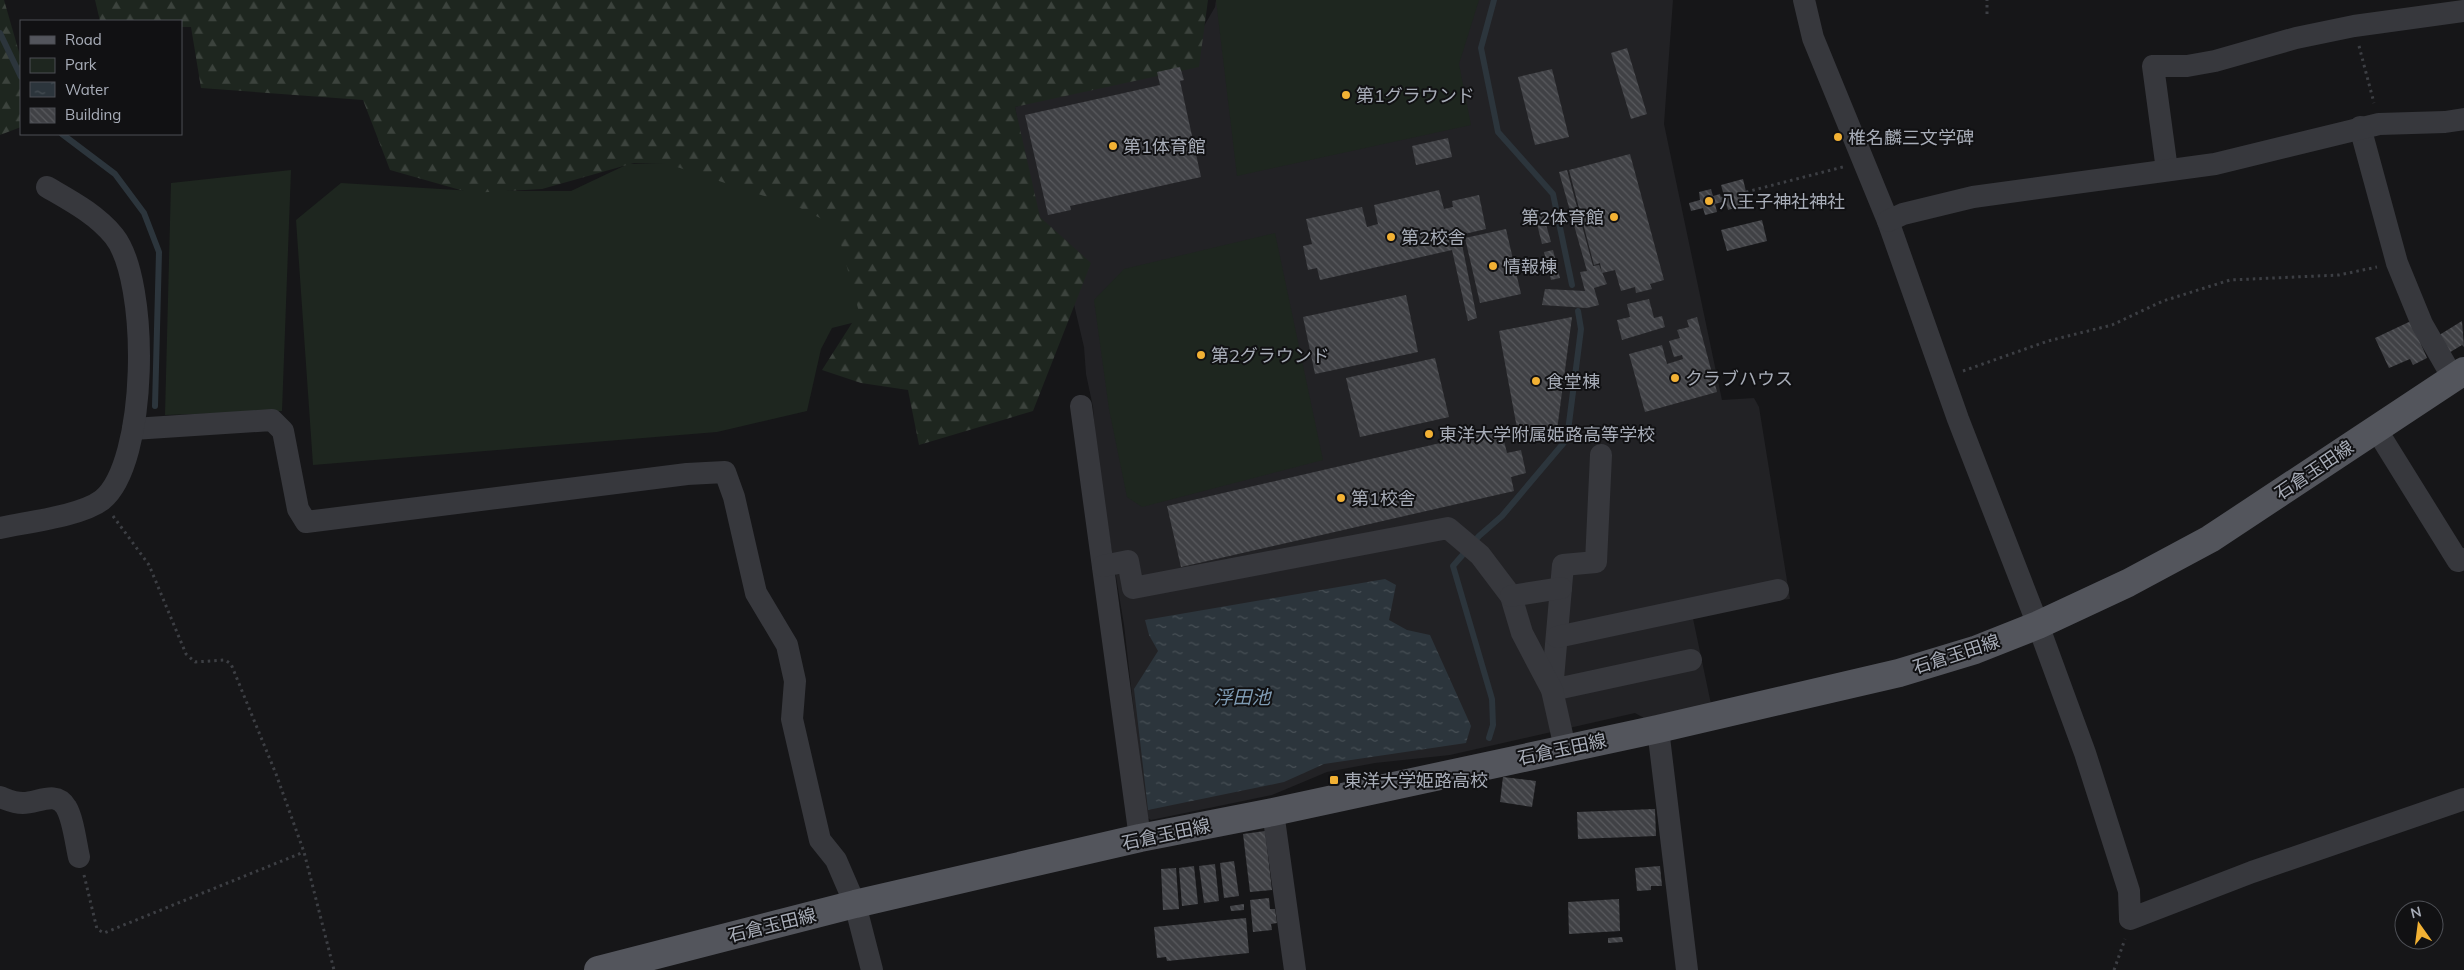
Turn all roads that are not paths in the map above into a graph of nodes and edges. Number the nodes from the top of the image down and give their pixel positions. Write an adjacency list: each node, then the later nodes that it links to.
1 (1804, 0): 7 (street)
2 (2464, 11): 5 (street)
3 (2464, 119): 4 (street)
4 (2370, 126): 5 (street); 8 (street)
5 (2167, 170): 7 (street)
6 (47, 187): 10 (street)
7 (1888, 221): 19 (street)
8 (2458, 375): 11 (main road, 石倉玉田線)
9 (1081, 406): 15 (street)
10 (133, 429): 13 (street); 30 (street)
11 (2376, 429): 14 (street); 19 (main road, 石倉玉田線)
12 (1601, 455): 16 (street)
13 (0, 528)
14 (2464, 559)
15 (1103, 566): 18 (street); 28 (street)
16 (1561, 588): 18 (street); 20 (street)
17 (1778, 590): 20 (street)
18 (1510, 596): 22 (street)
19 (2038, 625): 23 (main road, 石倉玉田線); 26 (street)
20 (1557, 637): 22 (street)
21 (1690, 660): 22 (street)
22 (1552, 690): 24 (street)
23 (1658, 729): 24 (main road, 石倉玉田線); 34 (street)
24 (1566, 748): 27 (main road, 石倉玉田線)
25 (0, 797): 29 (street)
26 (2464, 798)
27 (1273, 812): 28 (main road, 石倉玉田線); 33 (street)
28 (1140, 838): 30 (main road, 石倉玉田線)
29 (79, 857)
30 (855, 904): 31 (main road, 石倉玉田線); 32 (street)
31 (601, 970)
32 (872, 970)
33 (1294, 970)
34 (1687, 970)

